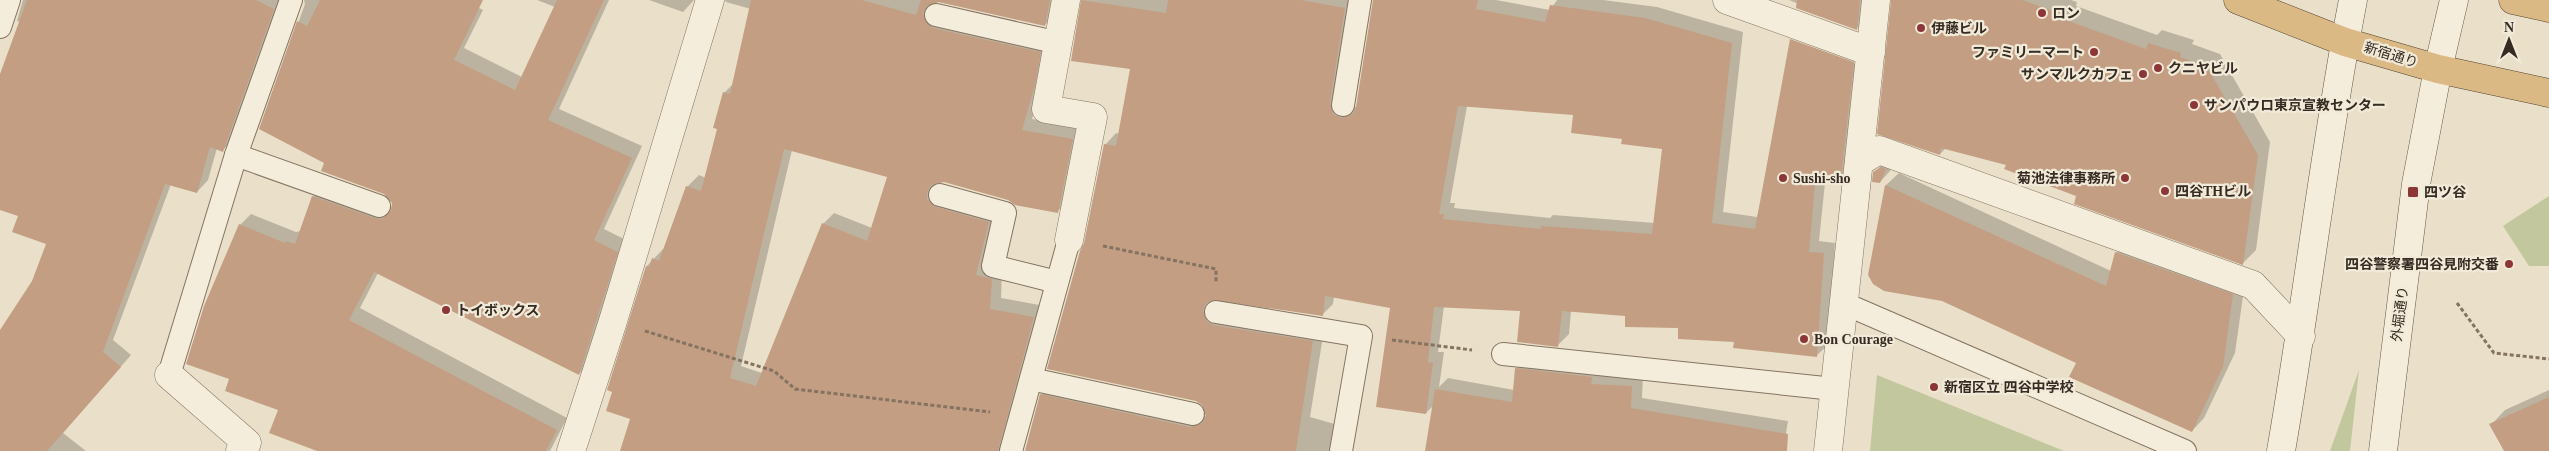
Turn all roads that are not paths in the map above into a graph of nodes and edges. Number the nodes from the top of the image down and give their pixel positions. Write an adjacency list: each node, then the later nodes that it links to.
1 (9, 0): 14 (lane)
2 (292, 0): 21 (lane)
3 (710, 0): 36 (street)
4 (1066, 0): 16 (street)
5 (1360, 0): 20 (lane)
6 (1727, 0): 17 (street)
7 (1876, 0): 17 (street)
8 (2238, 0): 15 (highway, 新宿通り)
9 (2353, 0): 15 (street)
10 (2454, 0): 18 (street, 外堀通り)
11 (2513, 0): 12 (highway)
12 (2549, 8)
13 (936, 15): 16 (lane)
14 (0, 27)
15 (2345, 42): 18 (highway, 新宿通り); 29 (street)
16 (1058, 44): 25 (street)
17 (1871, 52): 22 (street)
18 (2438, 69): 19 (highway, 新宿通り); 42 (street, 外堀通り)
19 (2549, 93)
20 (1343, 105)
21 (236, 155): 24 (lane); 31 (lane)
22 (1859, 162): 27 (street); 29 (street)
23 (940, 195): 26 (lane)
24 (379, 206)
25 (1069, 240): 26 (lane)
26 (1058, 282): 32 (lane)
27 (1844, 303): 33 (street); 40 (lane)
28 (1216, 312): 38 (lane)
29 (2301, 336): 41 (street)
30 (1503, 354): 33 (lane)
31 (169, 375): 35 (street)
32 (1031, 378): 34 (lane); 37 (lane)
33 (1834, 389): 39 (street)
34 (1193, 414)
35 (249, 448)
36 (571, 451)
37 (1011, 451)
38 (1340, 451)
39 (1828, 451)
40 (2185, 451)
41 (2281, 451)
42 (2383, 451)

